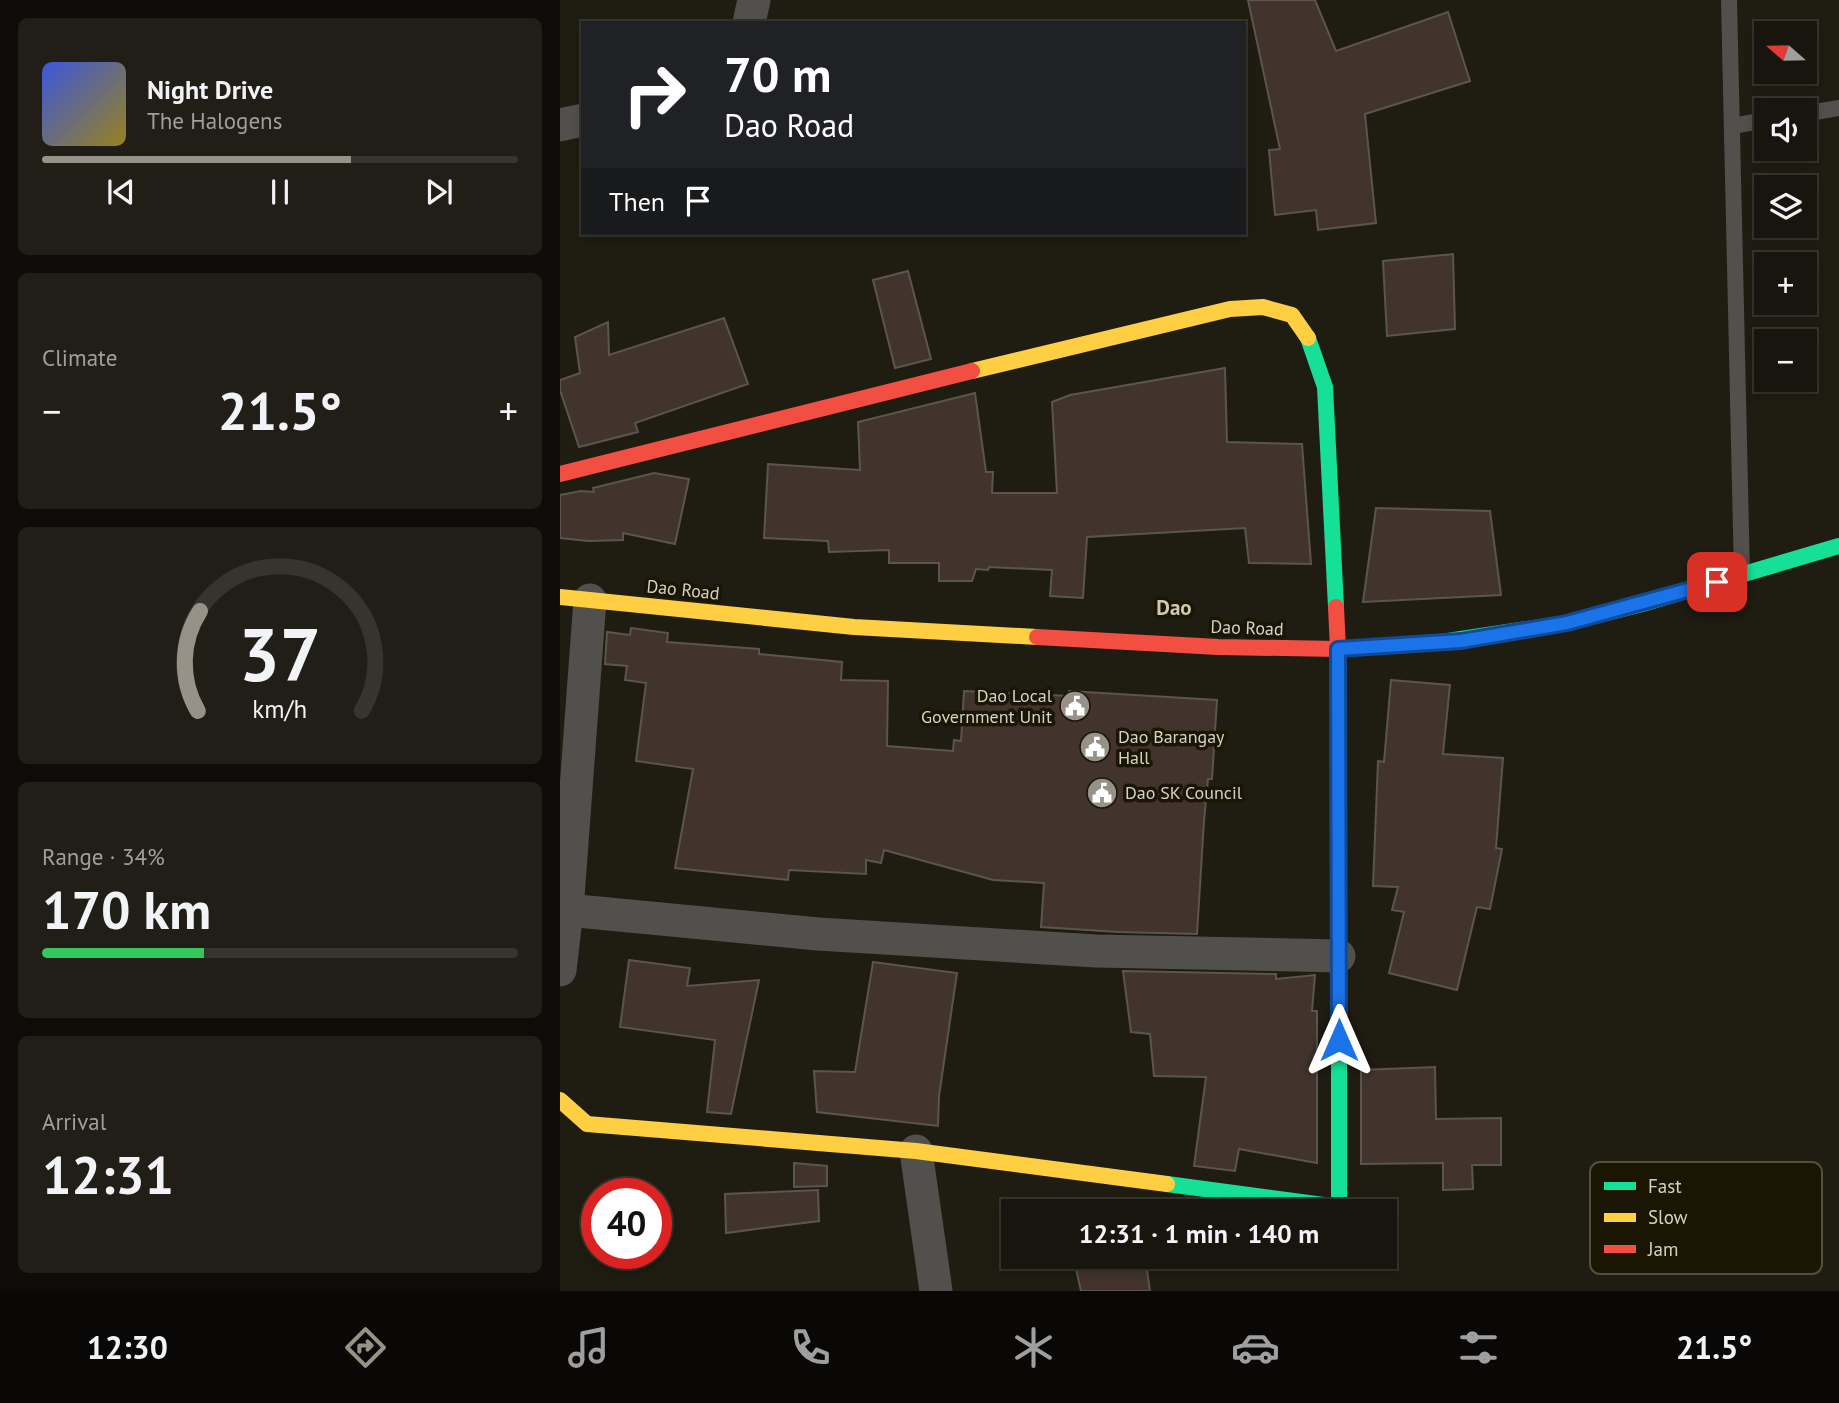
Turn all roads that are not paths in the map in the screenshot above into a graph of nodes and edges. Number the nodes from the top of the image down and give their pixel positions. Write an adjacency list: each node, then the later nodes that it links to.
1 (754, 0): 3 (street)
2 (1729, 0): 9 (lane)
3 (749, 21)
4 (1839, 108): 5 (lane)
5 (1817, 112)
6 (581, 120): 8 (street)
7 (1754, 122): 9 (lane)
8 (560, 125)
9 (1732, 125): 12 (lane)
10 (560, 474): 14 (street)
11 (1839, 546): 12 (street, Dao Road)
12 (1742, 575): 14 (street, Dao Road)
13 (575, 598): 14 (street, Dao Road); 15 (street)
14 (1338, 649): 16 (street)
15 (567, 910): 16 (street); 17 (street)
16 (1339, 956): 19 (street)
17 (560, 970)
18 (560, 1100): 19 (street)
19 (916, 1150): 20 (street)
20 (936, 1291)

